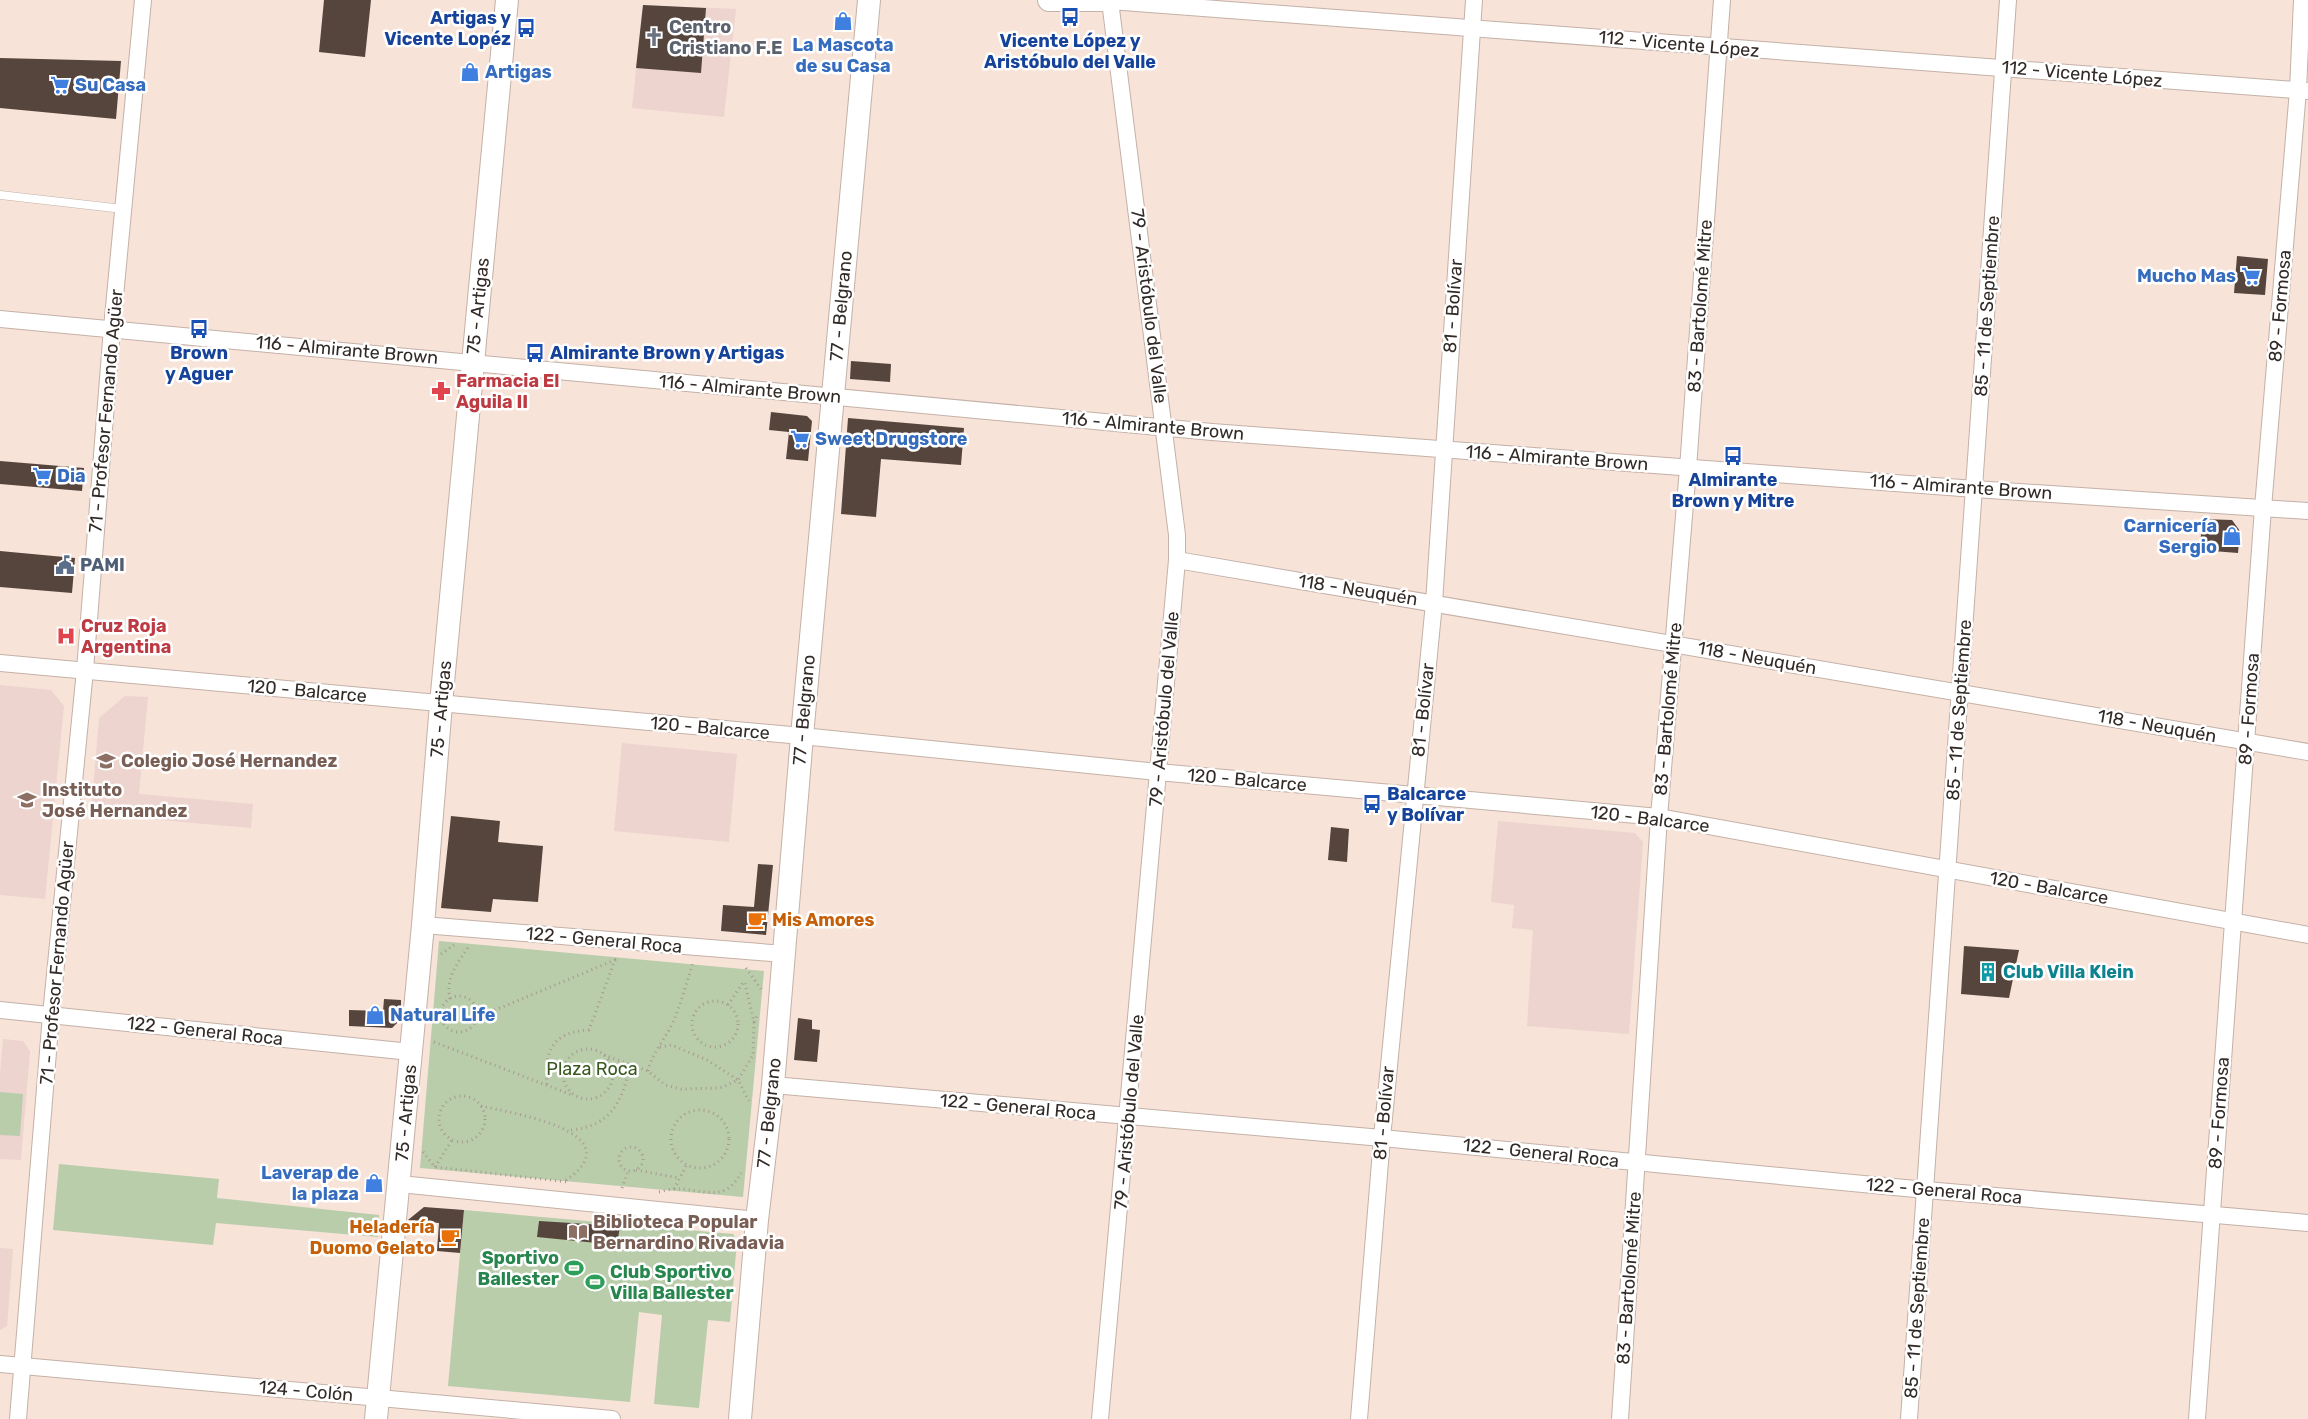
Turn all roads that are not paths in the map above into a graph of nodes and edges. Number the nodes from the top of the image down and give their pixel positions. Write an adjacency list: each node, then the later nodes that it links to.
1 (143, 0): 15 (street, 71 - Profesor Fernando Agüer)
2 (507, 0): 18 (street, 75 - Artigas)
3 (869, 0): 19 (street, 77 - Belgrano)
4 (1049, 0): 5 (street, 112 - Vicente López)
5 (1110, 0): 10 (street, 112 - Vicente López); 20 (street, 79 - Aristóbulo del Valle)
6 (1474, 0): 10 (street, 81 - Bolívar)
7 (1722, 0): 11 (street, 83 - Bartolomé Mitre)
8 (2008, 0): 12 (street, 85 - 11 de Septiembre)
9 (2302, 0): 13 (street, 89 - Formosa)
10 (1472, 26): 11 (street, 112 - Vicente López); 21 (street, 81 - Bolívar)
11 (1718, 48): 12 (street, 112 - Vicente López); 22 (street, 83 - Bartolomé Mitre)
12 (2002, 67): 13 (street, 112 - Vicente López); 23 (street, 85 - 11 de Septiembre)
13 (2303, 90): 24 (street, 89 - Formosa)
14 (0, 195): 15 (lane)
15 (124, 208): 17 (street, 71 - Profesor Fernando Agüer)
16 (0, 319): 17 (street, 116 - Almirante Brown)
17 (112, 328): 18 (street, 116 - Almirante Brown); 30 (street, 71 - Profesor Fernando Agüer)
18 (472, 362): 19 (street, 116 - Almirante Brown); 32 (street, 75 - Artigas)
19 (833, 397): 20 (street, 116 - Almirante Brown); 33 (street, 77 - Belgrano)
20 (1164, 426): 21 (street, 116 - Almirante Brown); 26 (street, 79 - Aristóbulo del Valle)
21 (1444, 450): 22 (street, 116 - Almirante Brown); 27 (street, 81 - Bolívar)
22 (1688, 468): 23 (street, 116 - Almirante Brown); 28 (street, 83 - Bartolomé Mitre)
23 (1975, 489): 24 (street, 116 - Almirante Brown); 31 (street, 85 - 11 de Septiembre)
24 (2263, 508): 25 (street, 116 - Almirante Brown); 34 (street, 89 - Formosa)
25 (2308, 511)
26 (1177, 560): 27 (street, 118 - Neuquén); 36 (street, 79 - Aristóbulo del Valle)
27 (1434, 603): 28 (street, 118 - Neuquén); 37 (street, 81 - Bolívar)
28 (1674, 644): 31 (street, 118 - Neuquén); 38 (street, 83 - Bartolomé Mitre)
29 (0, 663): 30 (street, 120 - Balcarce)
30 (85, 670): 32 (street, 120 - Balcarce); 45 (street, 71 - Profesor Fernando Agüer)
31 (1959, 692): 34 (street, 118 - Neuquén); 39 (street, 85 - 11 de Septiembre)
32 (441, 704): 33 (street, 120 - Balcarce); 41 (street, 75 - Artigas)
33 (802, 736): 36 (street, 120 - Balcarce); 43 (street, 77 - Belgrano)
34 (2247, 741): 35 (street, 118 - Neuquén); 40 (street, 89 - Formosa)
35 (2308, 752)
36 (1158, 772): 37 (street, 120 - Balcarce); 48 (street, 79 - Aristóbulo del Valle)
37 (1414, 794): 38 (street, 120 - Balcarce); 49 (street, 81 - Bolívar)
38 (1659, 817): 39 (street, 120 - Balcarce); 50 (street, 83 - Bartolomé Mitre)
39 (1948, 870): 40 (street, 120 - Balcarce); 52 (street, 85 - 11 de Septiembre)
40 (2234, 921): 42 (street, 120 - Balcarce); 53 (street, 89 - Formosa)
41 (423, 925): 43 (street, 122 - General Roca); 46 (street, 75 - Artigas)
42 (2308, 935)
43 (784, 954): 47 (street, 77 - Belgrano)
44 (0, 1010): 45 (street, 122 - General Roca)
45 (51, 1015): 46 (street, 122 - General Roca); 57 (street, 71 - Profesor Fernando Agüer)
46 (411, 1052): 51 (street, 75 - Artigas)
47 (773, 1085): 48 (street, 122 - General Roca); 54 (street, 77 - Belgrano)
48 (1128, 1117): 49 (street, 122 - General Roca); 62 (street, 79 - Aristóbulo del Valle)
49 (1382, 1138): 50 (street, 122 - General Roca); 63 (street, 81 - Bolívar)
50 (1637, 1163): 52 (street, 122 - General Roca); 64 (street, 83 - Bartolomé Mitre)
51 (400, 1184): 54 (street); 58 (street, 75 - Artigas)
52 (1926, 1190): 53 (street, 122 - General Roca); 65 (street, 85 - 11 de Septiembre)
53 (2211, 1214): 55 (street, 122 - General Roca); 66 (street, 89 - Formosa)
54 (757, 1220): 61 (street, 77 - Belgrano)
55 (2308, 1223)
56 (0, 1364): 57 (street, 124 - Colón)
57 (23, 1368): 58 (street, 124 - Colón); 59 (street, 71 - Profesor Fernando Agüer)
58 (378, 1408): 60 (street, 124 - Colón)
59 (18, 1419)
60 (612, 1419)
61 (740, 1419)
62 (1100, 1419)
63 (1359, 1419)
64 (1620, 1419)
65 (1909, 1419)
66 (2197, 1419)

